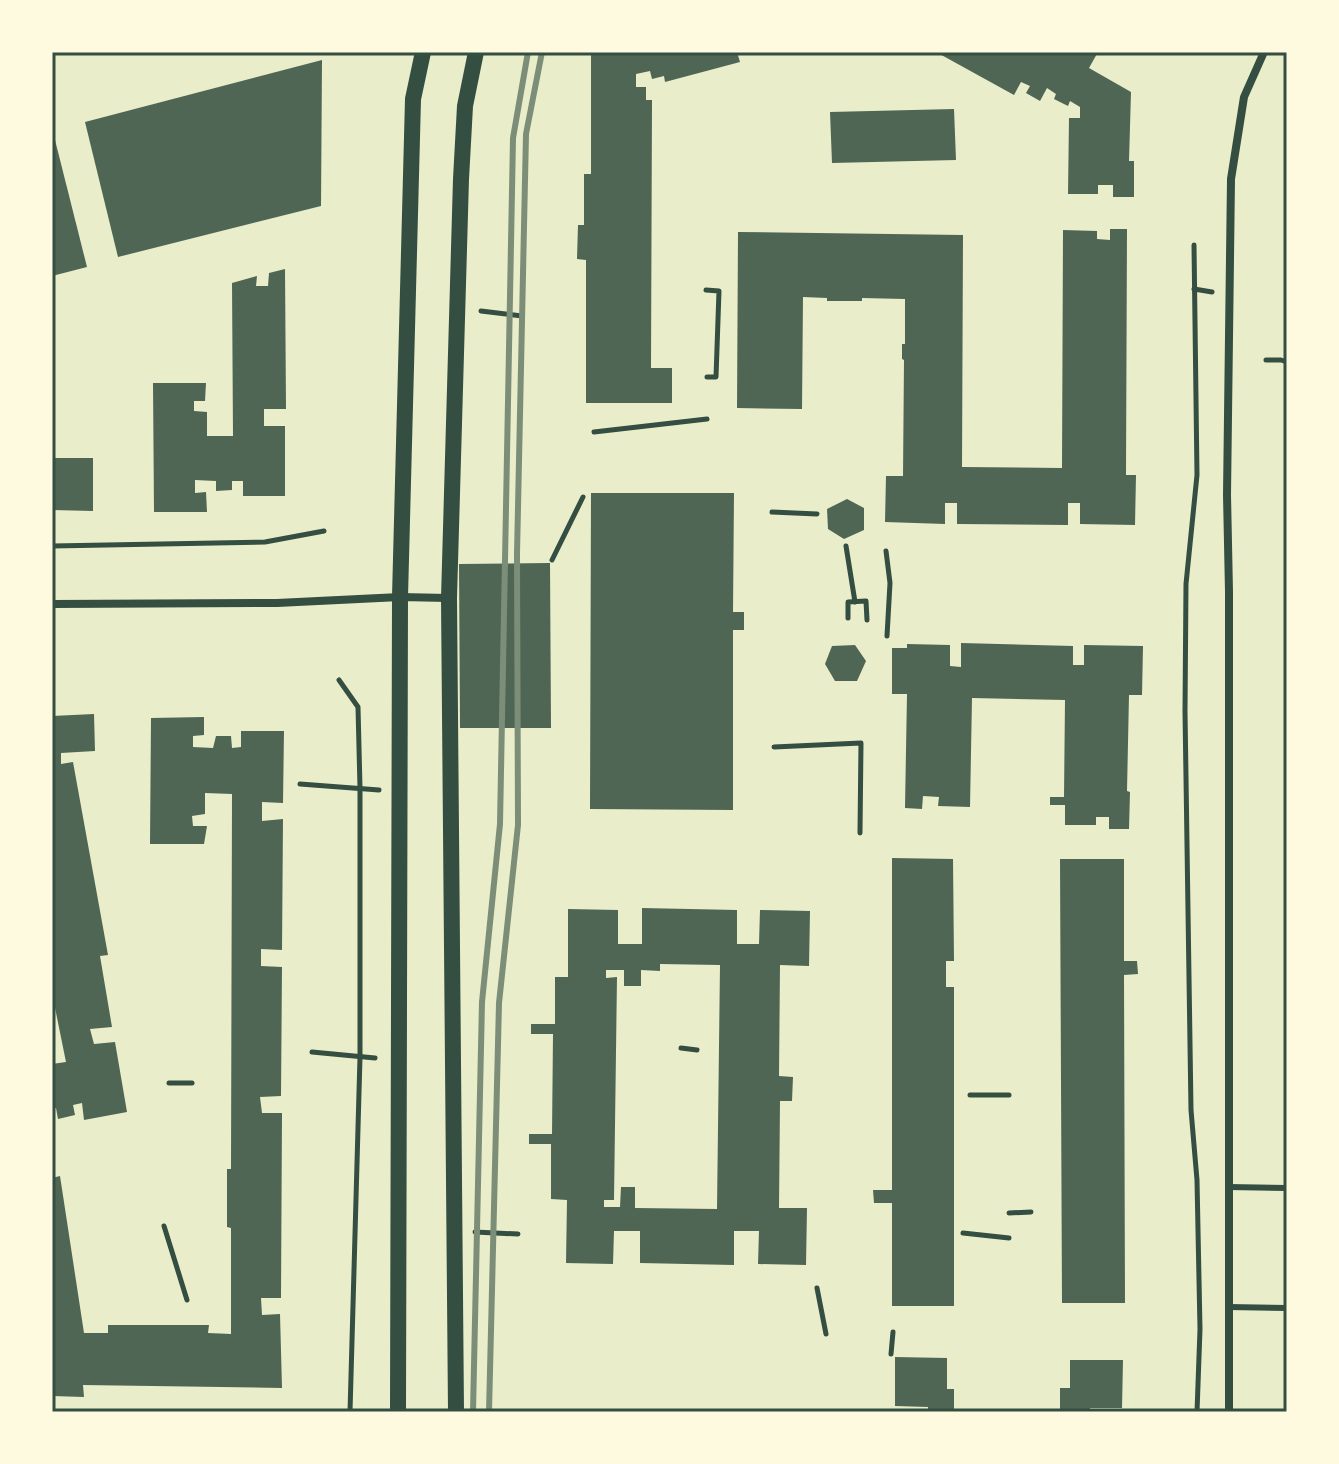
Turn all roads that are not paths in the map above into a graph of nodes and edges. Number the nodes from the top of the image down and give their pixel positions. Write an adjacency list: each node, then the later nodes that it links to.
1 (423, 52): 4 (main road)
2 (476, 52): 5 (main road)
3 (1264, 52): 7 (street)
4 (400, 597): 5 (street); 6 (street); 11 (main road)
5 (449, 598): 12 (main road)
6 (52, 604)
7 (1228, 1187): 8 (lane); 9 (street)
8 (1287, 1188)
9 (1228, 1307): 10 (lane); 13 (street)
10 (1287, 1308)
11 (398, 1412)
12 (456, 1412)
13 (1229, 1412)

